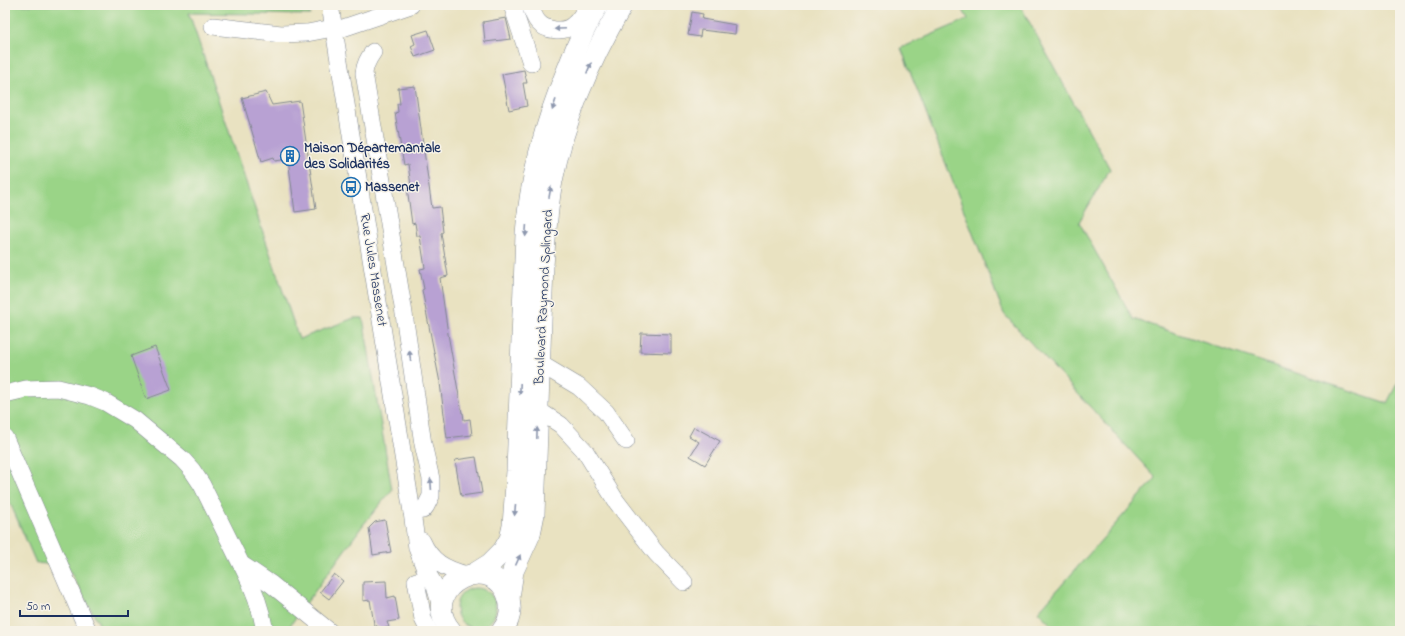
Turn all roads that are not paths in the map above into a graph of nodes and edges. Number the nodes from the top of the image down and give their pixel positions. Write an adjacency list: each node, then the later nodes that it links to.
1 (330, 5): 9 (street, Rue Jules Massenet)
2 (411, 5): 9 (street)
3 (512, 5): 11 (street)
4 (530, 5): 5 (street, one-way to 4)
5 (588, 5)
6 (598, 5): 14 (main road, Boulevard Raymond Splingard, one-way to 14)
7 (620, 6): 14 (main road, Boulevard Raymond Splingard, one-way to 7)
8 (213, 26): 9 (street)
9 (333, 30): 13 (street, Rue Jules Massenet)
10 (373, 52): 12 (street)
11 (531, 63)
12 (403, 307): 13 (street); 19 (street, one-way to 12)
13 (380, 311): 19 (street, Rue Jules Massenet)
14 (530, 362): 16 (main road, Boulevard Raymond Splingard); 18 (street); 21 (main road, Boulevard Raymond Splingard, one-way to 21)
15 (5, 394): 20 (street)
16 (538, 410): 23 (street); 24 (main road, Boulevard Raymond Splingard, one-way to 16)
17 (5, 438): 27 (street)
18 (626, 441)
19 (412, 512): 21 (street, Rue Jules Massenet); 25 (street, Rue Jules Massenet)
20 (241, 564): 26 (street); 28 (street)
21 (471, 575): 24 (main road); 25 (main road, Boulevard Raymond Splingard)
22 (416, 581): 25 (street)
23 (684, 582)
24 (509, 598): 30 (main road, Boulevard Raymond Splingard)
25 (439, 625)
26 (327, 630): 29 (street)
27 (88, 631)
28 (265, 631)
29 (307, 631)
30 (502, 631)

